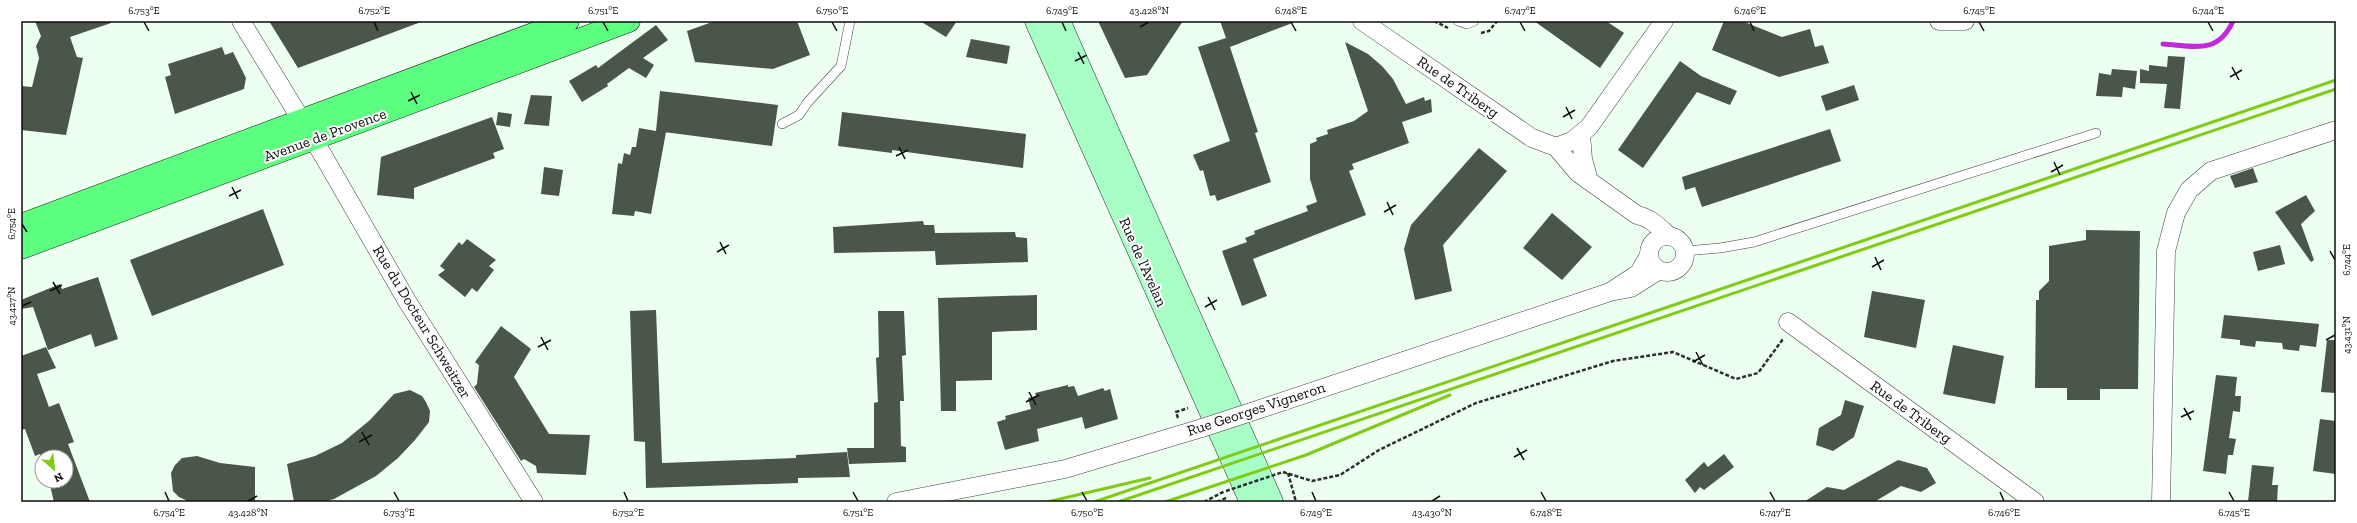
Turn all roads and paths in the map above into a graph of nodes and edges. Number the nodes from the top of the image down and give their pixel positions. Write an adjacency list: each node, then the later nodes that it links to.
1 (241, 21): 13 (street, Rue du Docteur Schweitzer)
2 (568, 21): 13 (main road, Avenue de Provence)
3 (628, 21): 18 (main road, Avenue de Provence)
4 (850, 21): 14 (lane)
5 (1036, 21): 36 (main road, Rue de l'Avelan)
6 (1059, 21): 37 (main road, Rue de l'Avelan)
7 (1362, 21): 19 (street, Rue de Triberg)
8 (1458, 21): 9 (lane)
9 (1474, 21)
10 (1664, 21): 17 (street)
11 (1940, 21): 12 (street)
12 (1964, 21)
13 (301, 121): 18 (street, Rue du Docteur Schweitzer); 22 (main road, Avenue de Provence)
14 (782, 124)
15 (2336, 130): 40 (street)
16 (2096, 133): 25 (lane)
17 (1581, 135): 19 (street); 20 (street)
18 (313, 139): 24 (main road, Avenue de Provence); 32 (street, Rue du Docteur Schweitzer)
19 (1556, 147): 20 (street, Rue de Triberg)
20 (1589, 180): 21 (street, Rue de Triberg)
21 (1637, 215): 23 (street, Rue de Triberg); 26 (street)
22 (21, 225)
23 (1669, 236): 25 (street); 26 (street)
24 (21, 248)
25 (1685, 251): 26 (street)
26 (1652, 258): 33 (street, Rue Georges Vigneron, bridge)
27 (1791, 324): 30 (path); 39 (street, Rue de Triberg)
28 (1188, 408): 29 (path)
29 (1178, 418)
30 (1288, 473): 34 (path, bridge); 38 (path)
31 (1228, 498): 35 (path)
32 (534, 502)
33 (896, 502)
34 (1204, 502)
35 (1217, 502)
36 (1251, 502)
37 (1272, 502)
38 (1296, 502)
39 (2035, 502)
40 (2161, 502)

